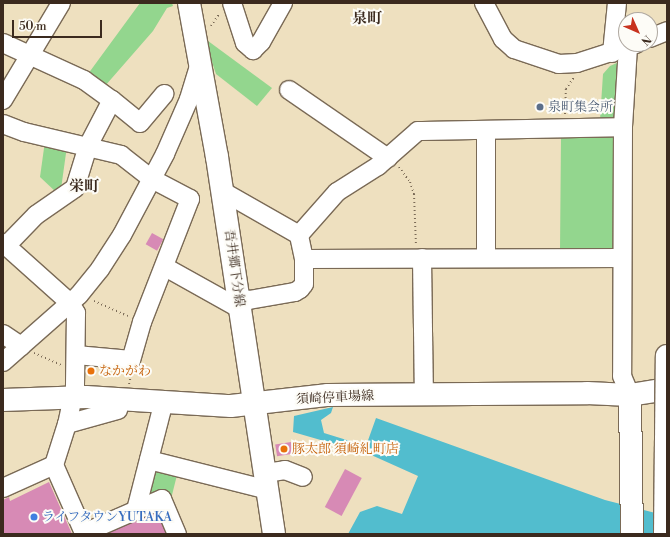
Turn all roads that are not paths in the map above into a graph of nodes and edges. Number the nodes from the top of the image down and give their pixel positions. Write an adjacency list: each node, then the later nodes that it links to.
1 (189, 3): 12 (main road, 吾井郷下分線)
2 (284, 3): 6 (street)
3 (484, 3): 9 (street)
4 (616, 3): 7 (street)
5 (55, 5): 11 (street)
6 (227, 6)
7 (618, 13)
8 (3, 42): 11 (street)
9 (618, 50)
10 (625, 52): 18 (street)
11 (30, 55): 15 (street); 16 (street)
12 (199, 66): 22 (street); 23 (main road, 吾井郷下分線)
13 (289, 90): 21 (street)
14 (164, 94): 16 (street)
15 (3, 100)
16 (112, 100): 20 (street)
17 (3, 124): 20 (street)
18 (623, 127): 19 (street); 28 (street)
19 (486, 131): 21 (street); 27 (street)
20 (88, 146): 22 (street); 25 (street)
21 (388, 158): 24 (street)
22 (152, 179): 30 (street); 31 (street)
23 (222, 191): 24 (street); 32 (main road, 吾井郷下分線)
24 (299, 235): 29 (street)
25 (4, 244): 31 (street)
26 (419, 258): 27 (street); 29 (street); 40 (street)
27 (486, 258): 28 (street)
28 (622, 258): 39 (street)
29 (304, 259): 32 (street)
30 (165, 267): 32 (street); 37 (street)
31 (74, 299): 34 (street); 37 (street)
32 (240, 304): 44 (main road, 吾井郷下分線)
33 (3, 334): 34 (street)
34 (21, 346): 36 (street)
35 (667, 356): 56 (main road, bridge)
36 (3, 362)
37 (76, 363): 41 (street)
38 (667, 389): 39 (main road, 須崎停車場線)
39 (630, 395): 40 (main road, 須崎停車場線); 55 (main road)
40 (424, 396): 44 (main road, 須崎停車場線)
41 (73, 398): 42 (main road, 須崎停車場線); 43 (main road, 須崎停車場線); 46 (street)
42 (3, 400)
43 (164, 401): 44 (main road, 須崎停車場線); 47 (street)
44 (255, 405): 50 (main road, 吾井郷下分線)
45 (118, 410): 46 (street)
46 (67, 424): 48 (street)
47 (149, 460): 50 (street); 52 (street)
48 (54, 465): 51 (street); 52 (street)
49 (303, 477): 50 (street)
50 (267, 481): 54 (main road, 吾井郷下分線)
51 (3, 488)
52 (136, 510): 53 (street)
53 (179, 534)
54 (274, 534)
55 (632, 534)
56 (665, 534)

